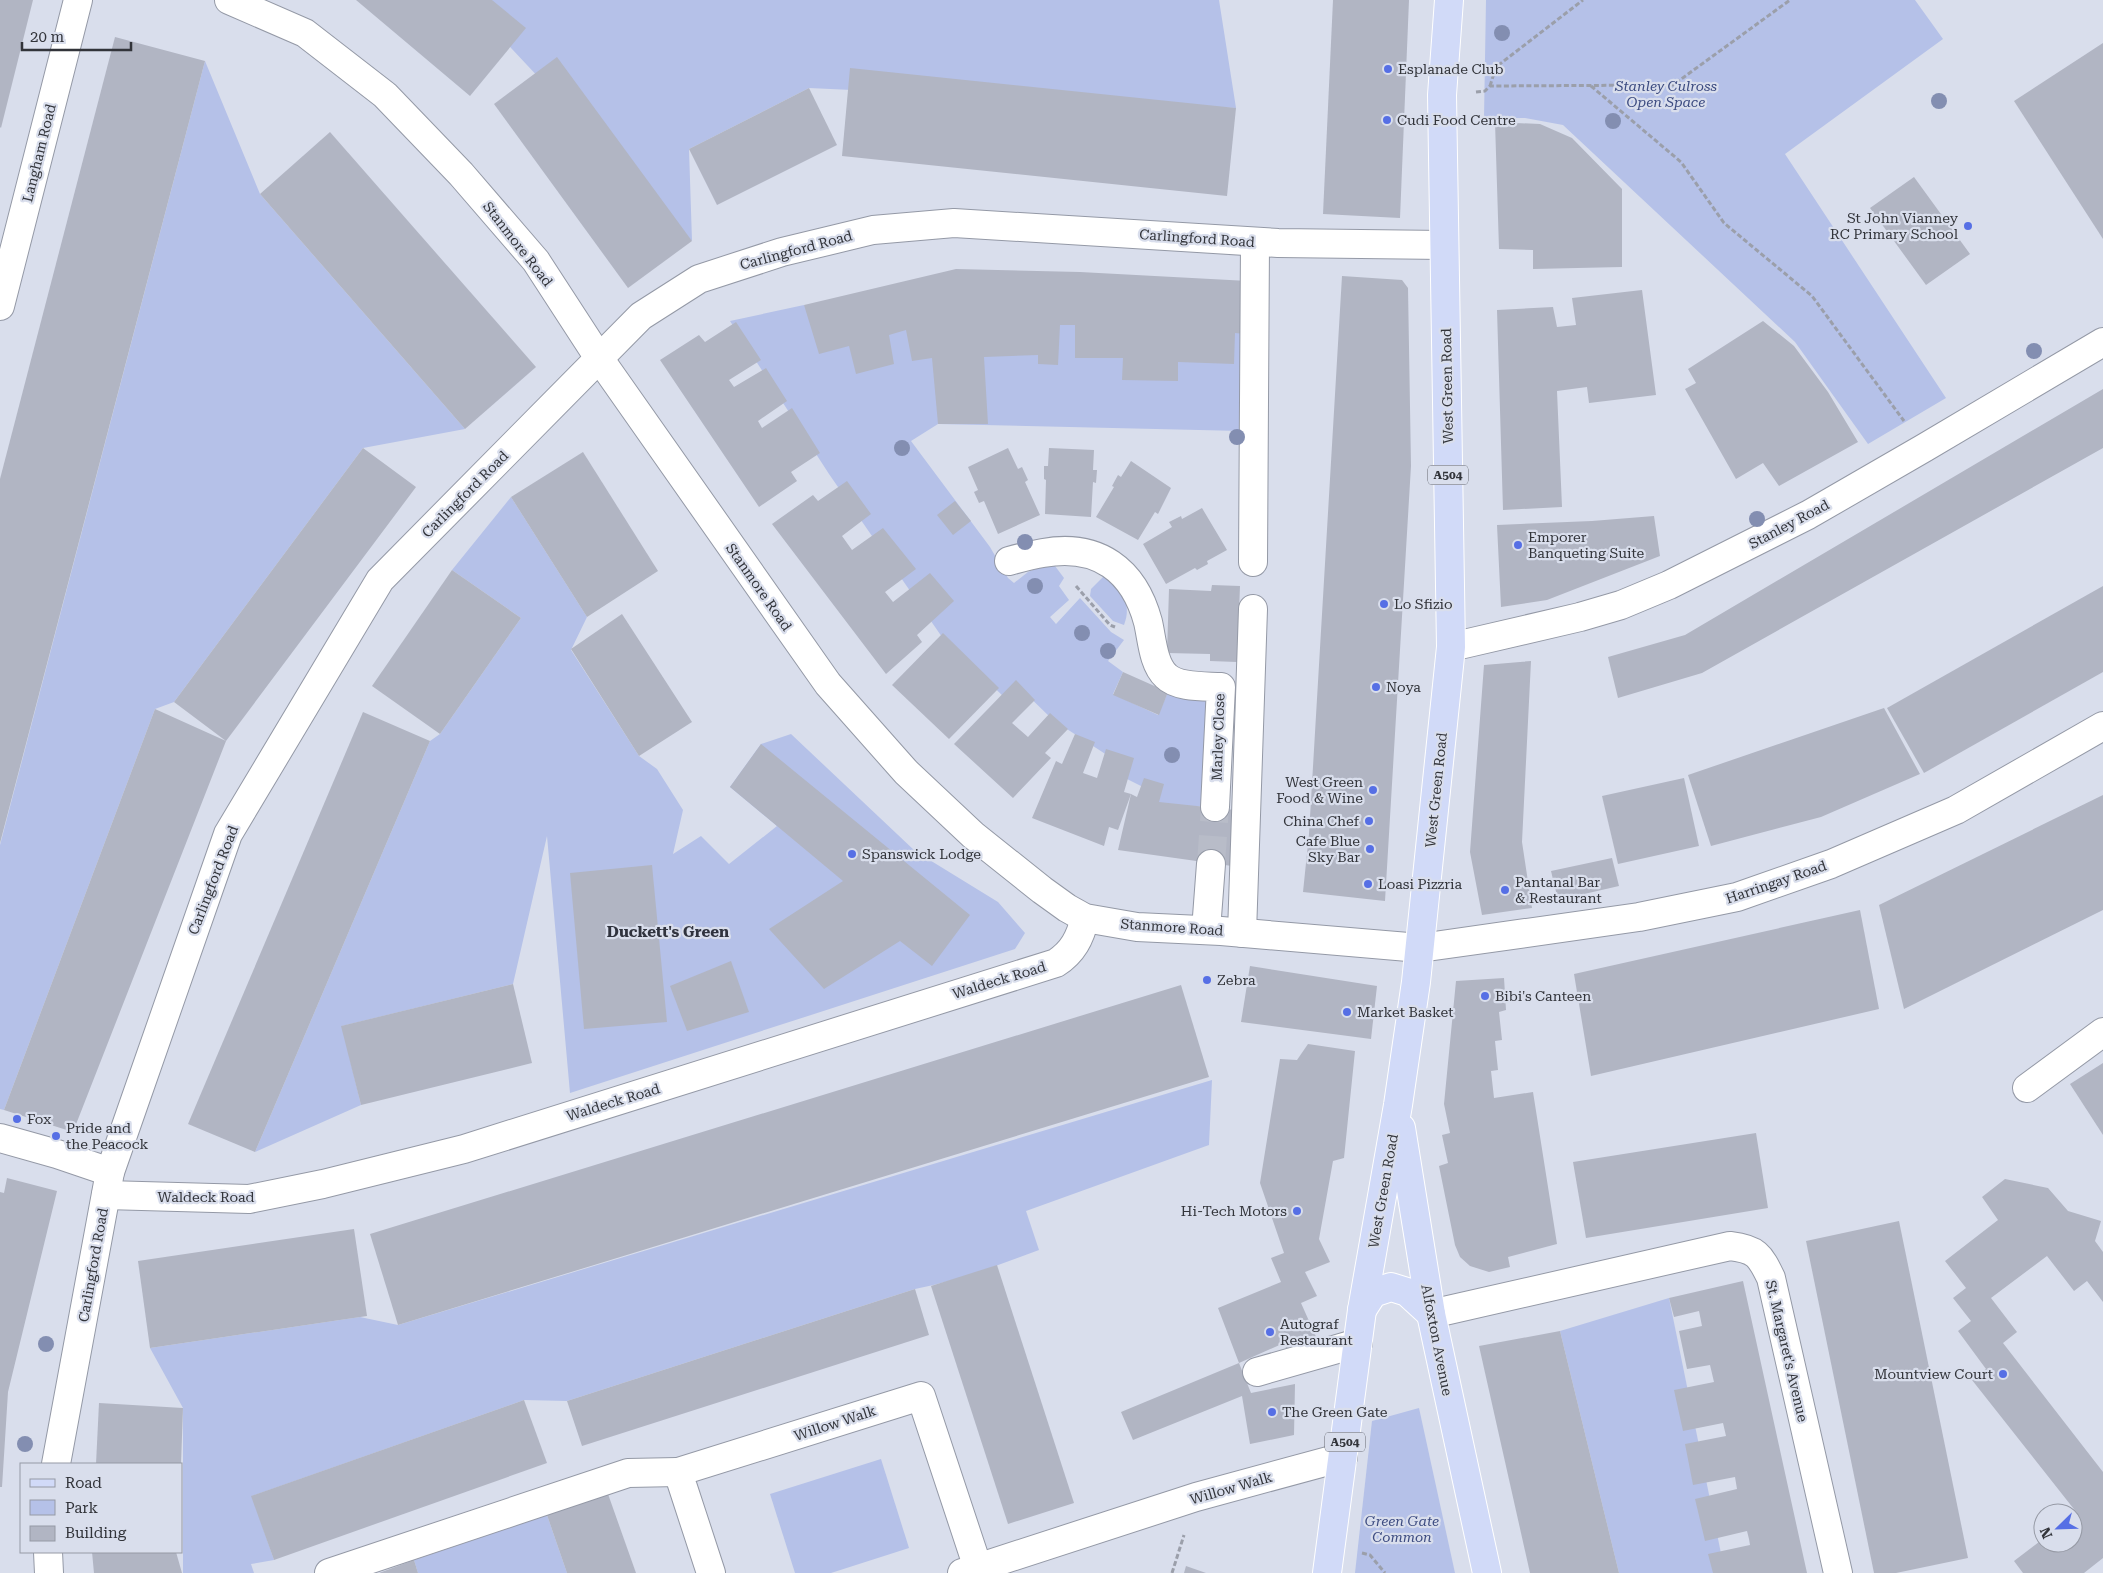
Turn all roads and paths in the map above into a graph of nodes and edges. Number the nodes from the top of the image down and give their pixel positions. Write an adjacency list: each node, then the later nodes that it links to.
1 (78, 0): 11 (street, Langham Road)
2 (229, 0): 13 (street, Stanmore Road)
3 (1449, 0): 10 (main road, West Green Road / A504)
4 (1583, 0): 6 (path)
5 (1790, 0): 7 (path)
6 (1490, 86): 7 (path); 8 (path)
7 (1591, 86): 14 (path)
8 (1485, 92)
9 (1255, 242): 10 (street, Carlingford Road); 13 (street, Carlingford Road); 17 (street)
10 (1444, 245): 20 (main road, West Green Road / A504)
11 (0, 306)
12 (2103, 342): 20 (street, Stanley Road)
13 (599, 358): 24 (street, Stanmore Road); 32 (street, Carlingford Road)
14 (1905, 422)
15 (1050, 552): 16 (street, Marley Close); 19 (path); 19 (street, Marley Close)
16 (1009, 561)
17 (1253, 562)
18 (1253, 609): 26 (street)
19 (1152, 643): 22 (street, Marley Close)
20 (1450, 648): 27 (main road, West Green Road / A504)
21 (2103, 726): 27 (street, Harringay Road)
22 (1216, 807)
23 (1210, 864): 25 (street)
24 (1085, 918): 25 (street, Stanmore Road); 32 (street, Waldeck Road)
25 (1206, 930): 26 (street, Stanmore Road)
26 (1242, 933): 27 (street, Stanmore Road)
27 (1420, 948): 30 (main road, West Green Road / A504)
28 (2100, 1041): 29 (street)
29 (2027, 1088)
30 (1398, 1105): 33 (main road, West Green Road / A504); 34 (main road, Alfoxton Avenue / A504)
31 (0, 1138): 32 (street, Waldeck Road)
32 (108, 1183): 38 (street, Carlingford Road)
33 (1362, 1310): 34 (main road); 35 (main road, West Green Road / A504)
34 (1431, 1314): 46 (main road, Alfoxton Avenue / A504); 47 (street, St. Margaret's Avenue)
35 (1358, 1343): 36 (street); 37 (main road, West Green Road / A504)
36 (1257, 1372)
37 (1342, 1457): 41 (street, Willow Walk); 45 (main road, West Green Road / A504)
38 (56, 1463)
39 (678, 1472): 41 (street, Willow Walk); 43 (street); 44 (street)
40 (48, 1553): 42 (street)
41 (970, 1570)
42 (50, 1573)
43 (329, 1573)
44 (711, 1573)
45 (1327, 1573)
46 (1487, 1573)
47 (1838, 1573)

